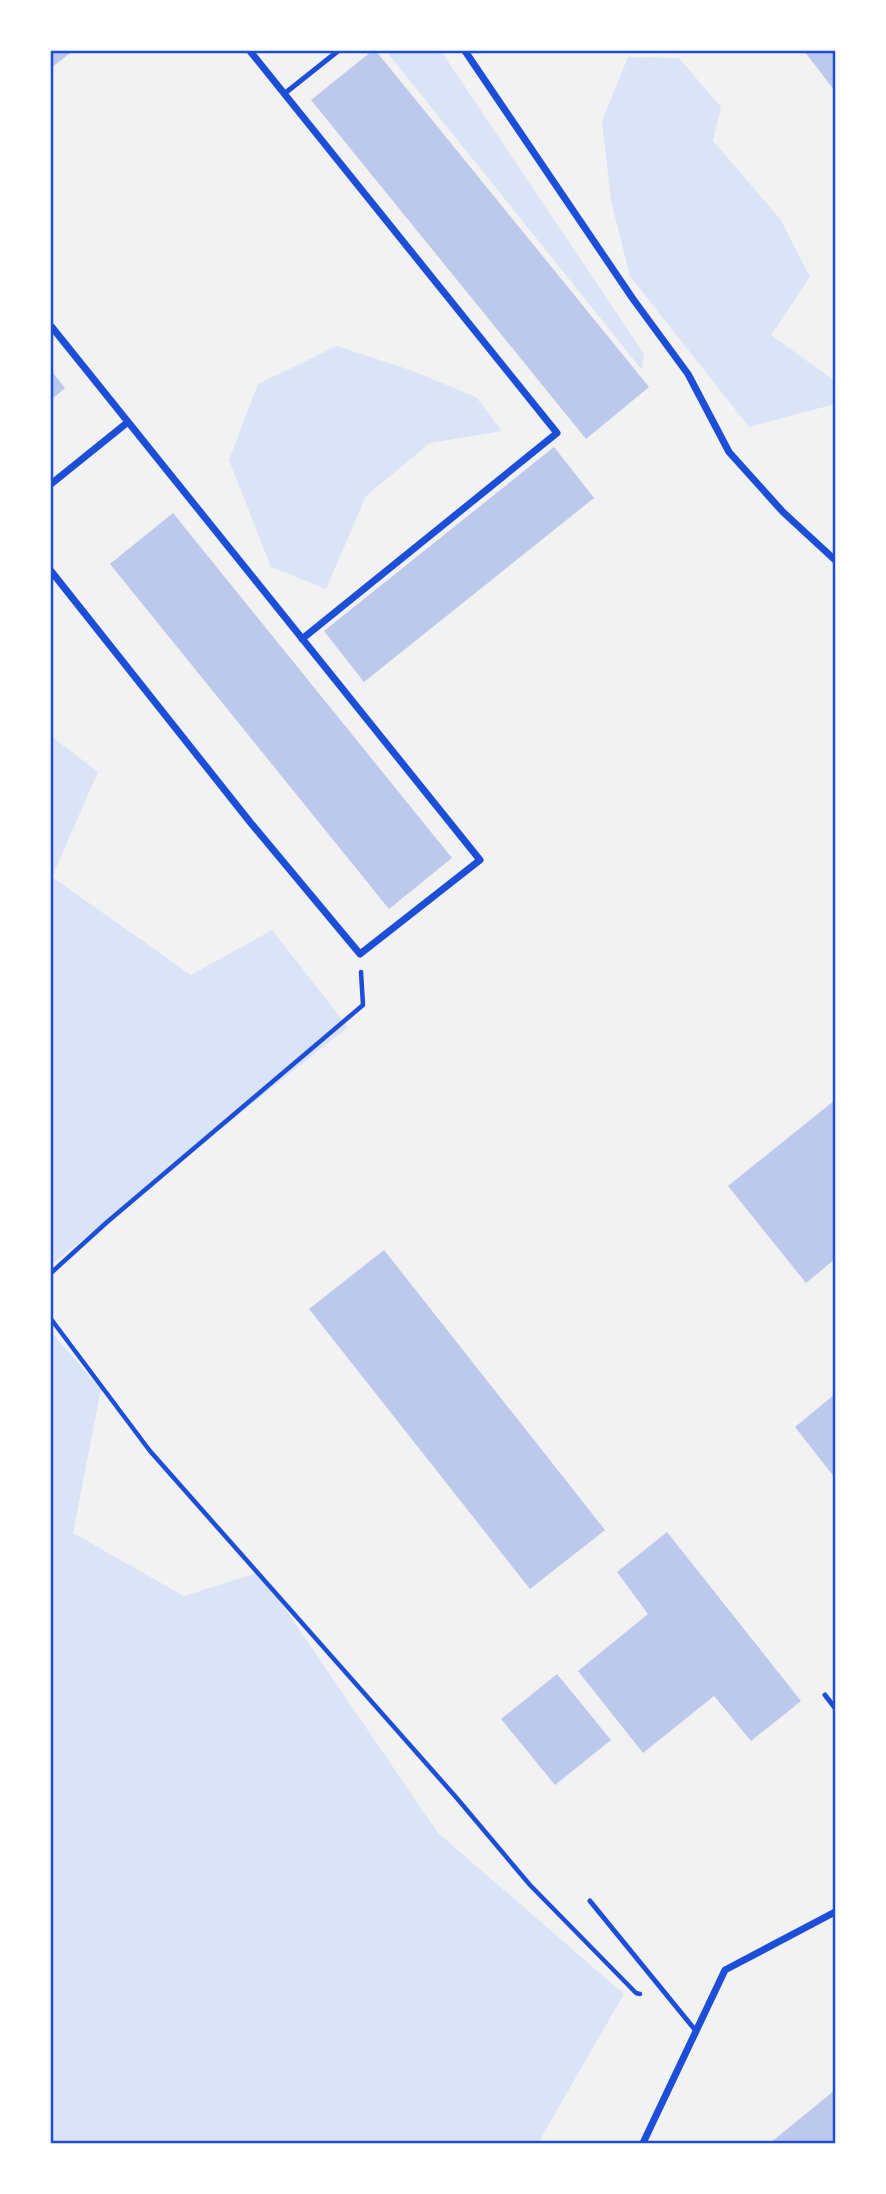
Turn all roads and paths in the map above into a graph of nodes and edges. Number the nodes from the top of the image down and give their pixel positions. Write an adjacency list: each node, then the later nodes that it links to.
1 (250, 51): 4 (street)
2 (338, 51): 4 (lane)
3 (465, 51): 8 (street)
4 (284, 94): 10 (street)
5 (51, 326): 6 (street)
6 (128, 422): 7 (street); 10 (street)
7 (51, 484)
8 (835, 560)
9 (51, 571): 11 (street)
10 (302, 639): 11 (street)
11 (360, 954): 12 (path)
12 (51, 1273)
13 (51, 1319): 18 (path)
14 (825, 1695): 15 (lane)
15 (835, 1708)
16 (590, 1901): 18 (lane)
17 (835, 1912): 19 (street)
18 (669, 1998): 19 (lane)
19 (696, 2031): 20 (street)
20 (643, 2143)

